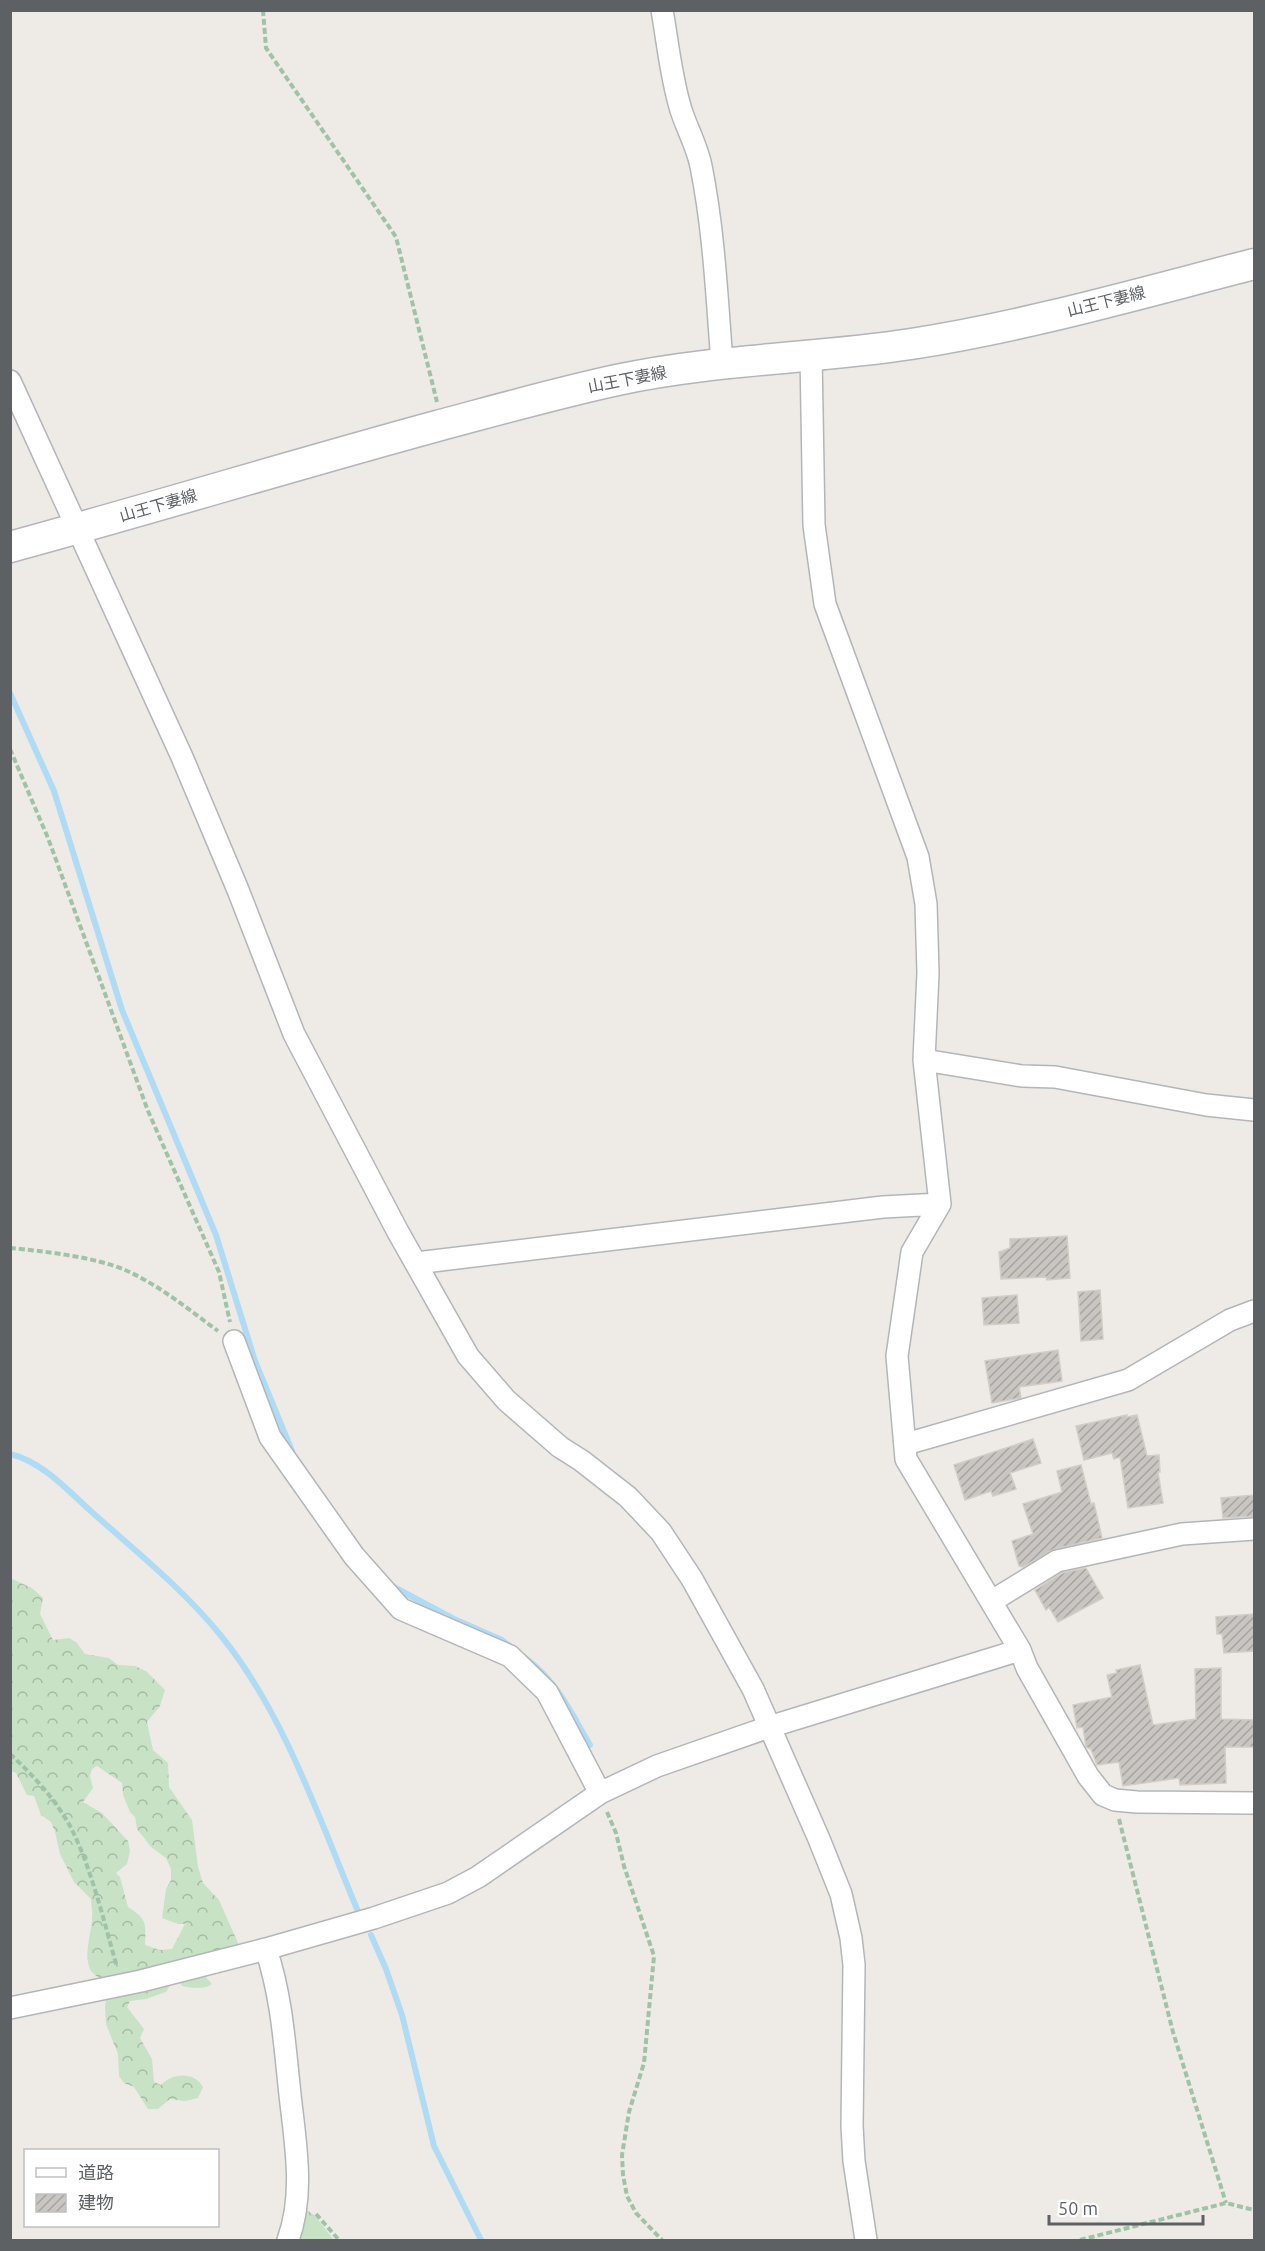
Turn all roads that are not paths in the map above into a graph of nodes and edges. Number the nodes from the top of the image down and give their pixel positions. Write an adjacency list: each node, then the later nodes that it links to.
1 (662, 10): 4 (street)
2 (1254, 264): 3 (main road, 山王下妻線)
3 (811, 355): 4 (main road, 山王下妻線); 8 (street)
4 (722, 363): 6 (main road, 山王下妻線)
5 (10, 381): 6 (street)
6 (78, 529): 7 (main road, 山王下妻線); 11 (street)
7 (10, 547)
8 (924, 1060): 9 (street); 10 (street)
9 (1254, 1110)
10 (940, 1204): 11 (street); 14 (street)
11 (416, 1263): 18 (street)
12 (1254, 1311): 14 (street)
13 (234, 1341): 19 (street)
14 (906, 1444): 16 (street)
15 (1254, 1529): 16 (street)
16 (992, 1601): 17 (street)
17 (1020, 1650): 18 (street); 20 (street)
18 (769, 1727): 19 (street); 24 (street)
19 (600, 1793): 21 (street)
20 (1254, 1803)
21 (266, 1949): 22 (street); 23 (street)
22 (10, 2008)
23 (288, 2241)
24 (866, 2241)

